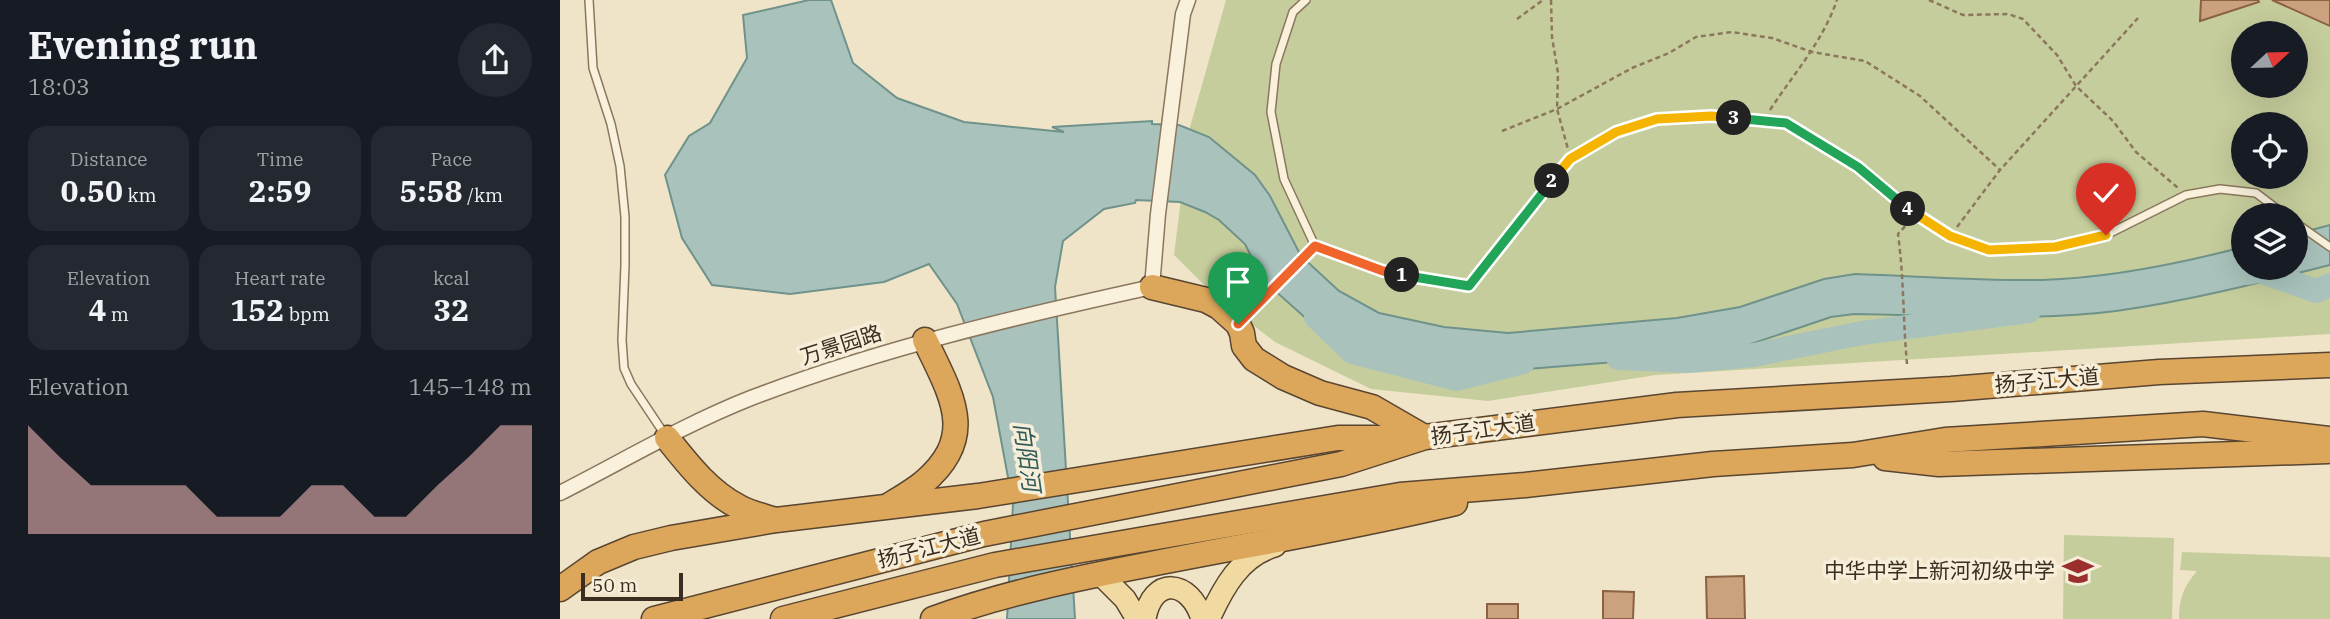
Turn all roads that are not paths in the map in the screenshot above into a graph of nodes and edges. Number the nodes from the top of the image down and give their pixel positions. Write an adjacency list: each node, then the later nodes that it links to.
1 (589, 0): 12 (lane)
2 (1188, 0): 8 (street)
3 (1307, 0): 7 (lane)
4 (2269, 203): 7 (lane)
5 (2308, 232): 6 (lane)
6 (2326, 245)
7 (1315, 246): 9 (lane)
8 (1152, 287): 9 (highway); 10 (street, 万景园路)
9 (1238, 324): 13 (highway)
10 (925, 341): 12 (street, 万景园路); 19 (highway)
11 (2330, 365): 13 (highway, 扬子江大道)
12 (667, 438): 18 (street, 万景园路); 20 (highway)
13 (1424, 438): 19 (highway); 24 (highway, 扬子江大道)
14 (2330, 439): 16 (highway, 扬子江大道)
15 (2330, 451): 16 (highway)
16 (1853, 455): 17 (highway, 扬子江大道)
17 (1525, 485): 21 (highway); 25 (highway, 扬子江大道)
18 (560, 493)
19 (884, 509): 20 (highway)
20 (776, 520): 23 (highway)
21 (1339, 527): 22 (highway); 30 (main road)
22 (1092, 575): 26 (highway); 27 (main road)
23 (560, 589)
24 (654, 619)
25 (783, 619)
26 (933, 619)
27 (1137, 619)
28 (1145, 619): 29 (main road)
29 (1202, 619)
30 (1209, 619)

